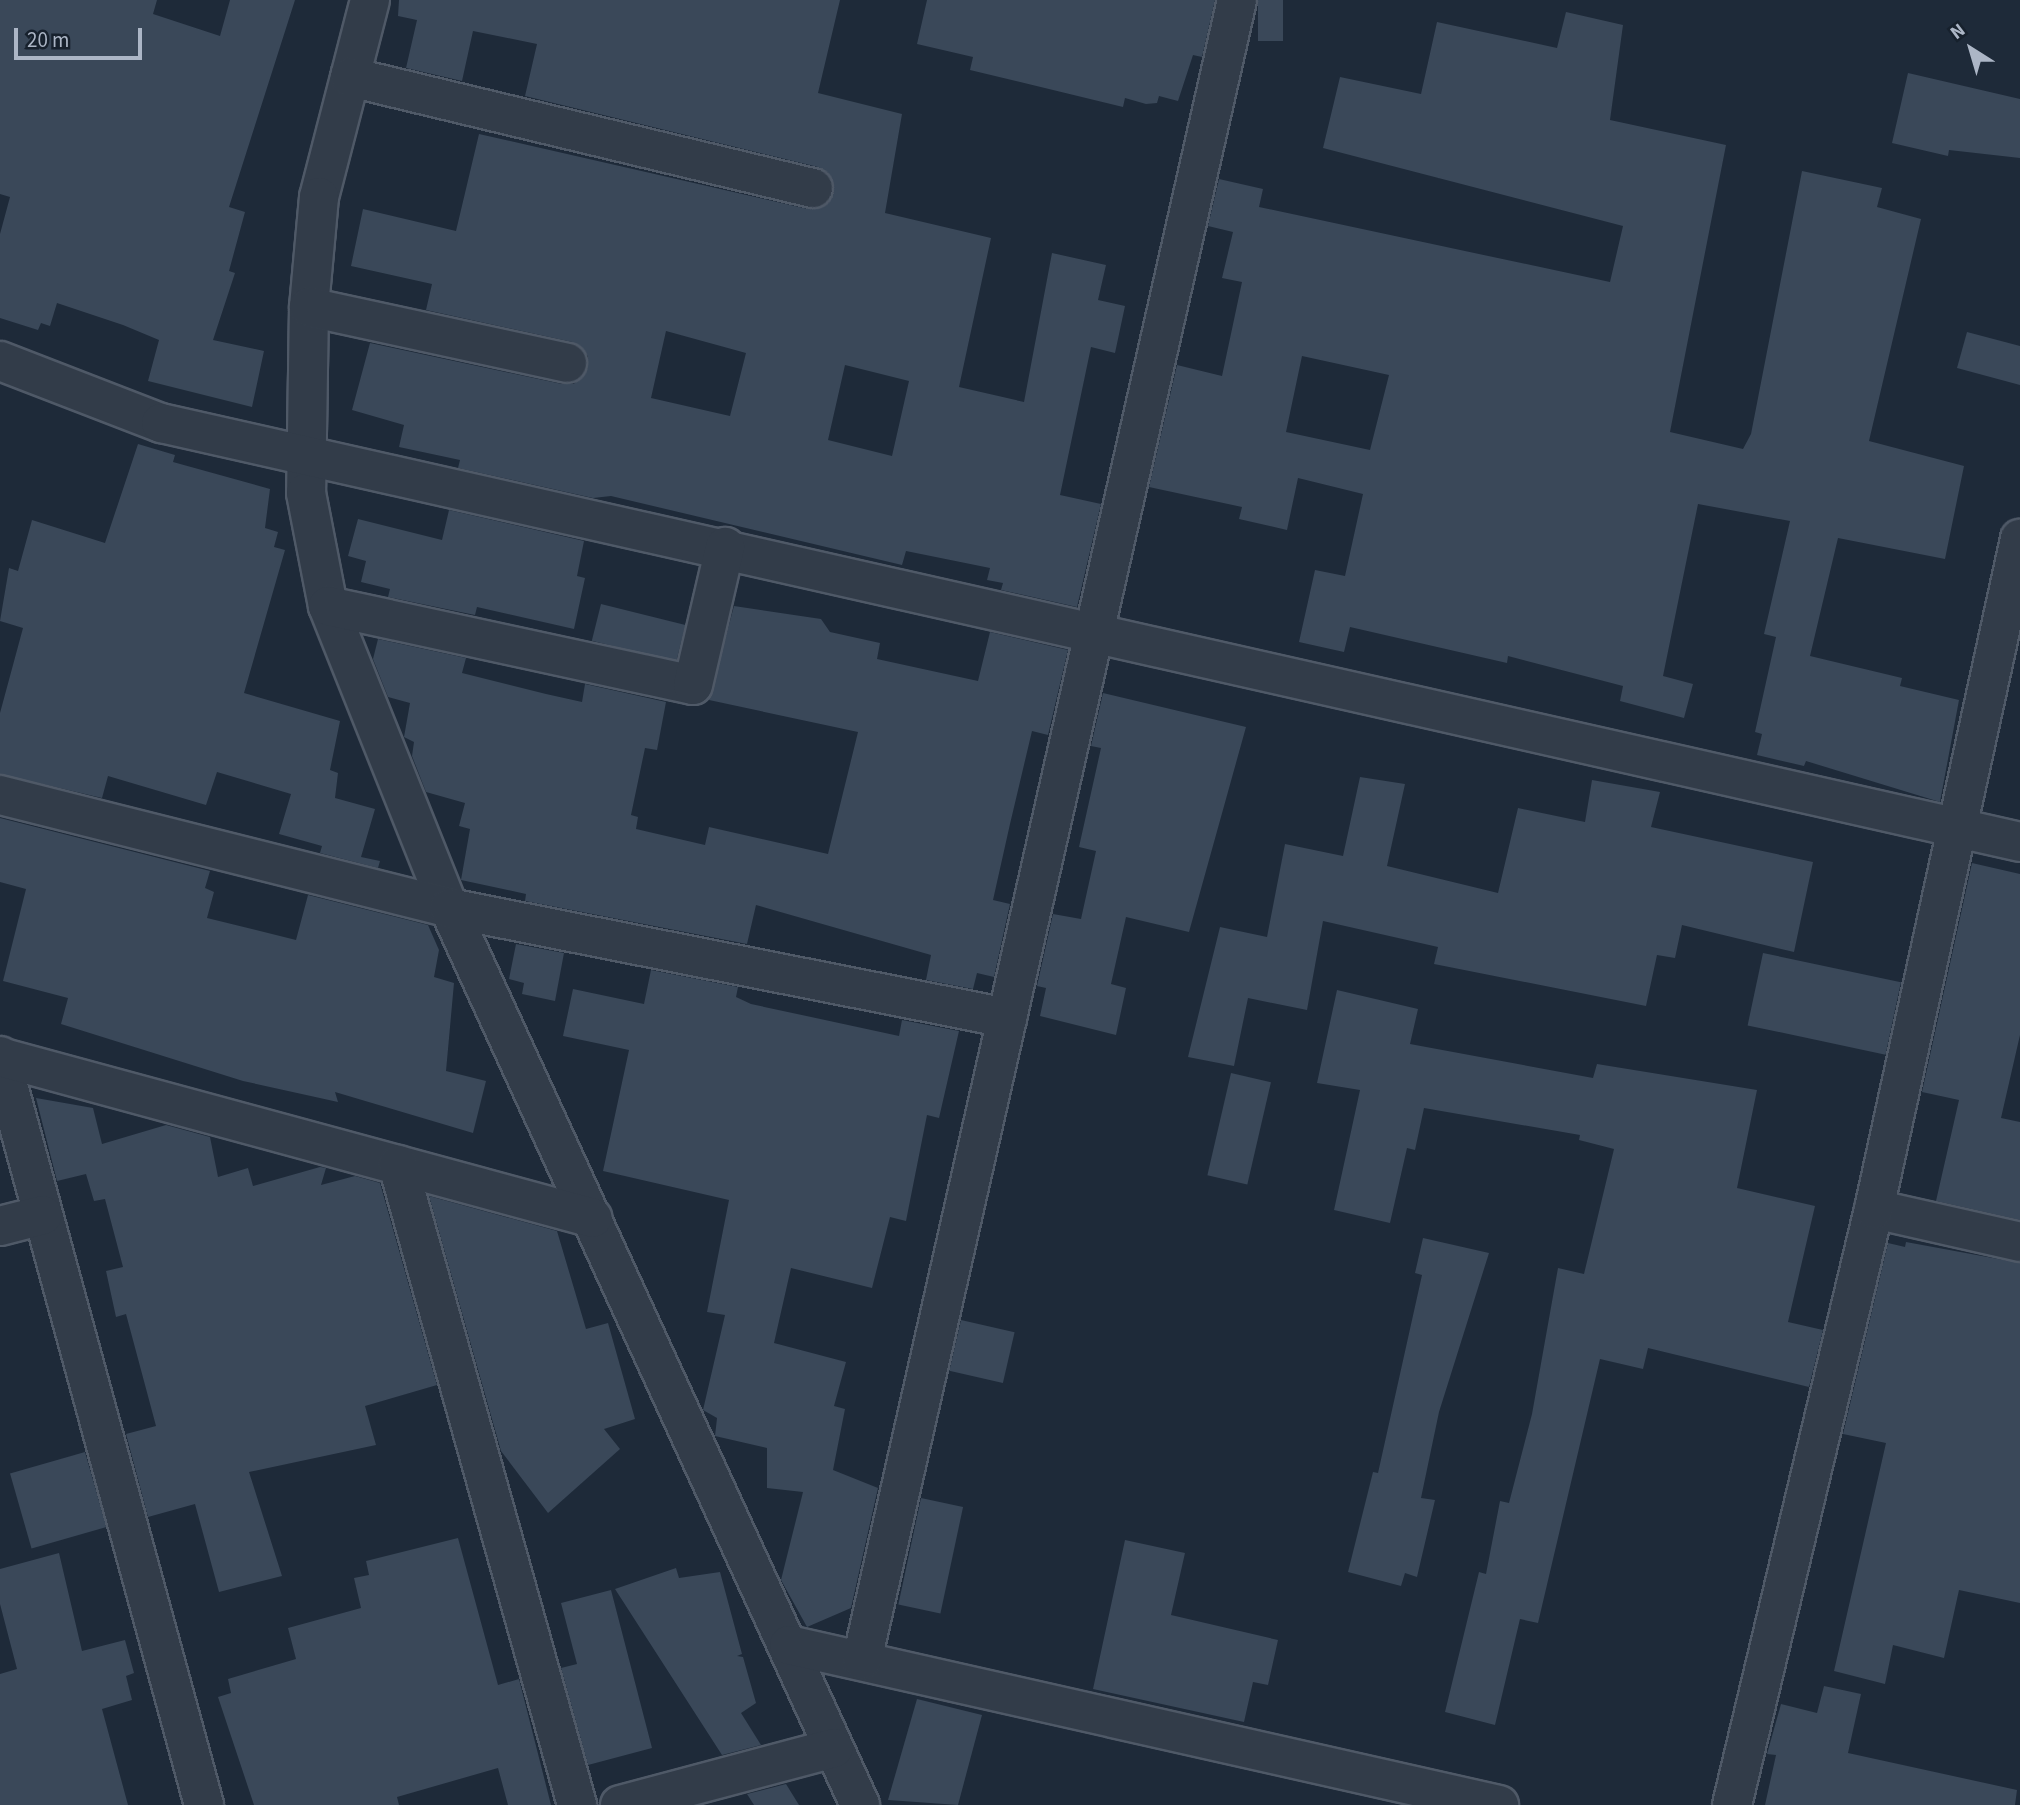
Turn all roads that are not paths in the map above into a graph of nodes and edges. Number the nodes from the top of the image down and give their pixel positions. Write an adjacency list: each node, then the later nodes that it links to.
1 (370, 0): 3 (street)
2 (1237, 0): 12 (street)
3 (350, 77): 4 (street); 5 (street)
4 (813, 188)
5 (309, 307): 7 (street); 8 (street)
6 (0, 361): 8 (street)
7 (567, 363)
8 (305, 456): 10 (street); 11 (street)
9 (2020, 539): 14 (street)
10 (725, 547): 11 (street); 12 (street)
11 (328, 606): 16 (street)
12 (1094, 631): 14 (street); 17 (street)
13 (0, 795): 16 (street)
14 (1956, 827): 15 (street); 20 (street)
15 (2020, 842)
16 (449, 908): 17 (street); 22 (street)
17 (1007, 1018): 26 (street)
18 (0, 1057): 19 (street); 21 (street)
19 (398, 1166): 22 (street); 29 (street)
20 (1874, 1209): 24 (street); 33 (street)
21 (43, 1215): 23 (street); 28 (street)
22 (593, 1219): 25 (street)
23 (0, 1226)
24 (2020, 1242)
25 (789, 1645): 26 (street); 27 (street)
26 (862, 1660): 32 (street)
27 (834, 1748): 30 (street); 31 (street)
28 (204, 1805)
29 (577, 1805)
30 (620, 1805)
31 (860, 1805)
32 (1499, 1805)
33 (1732, 1805)

